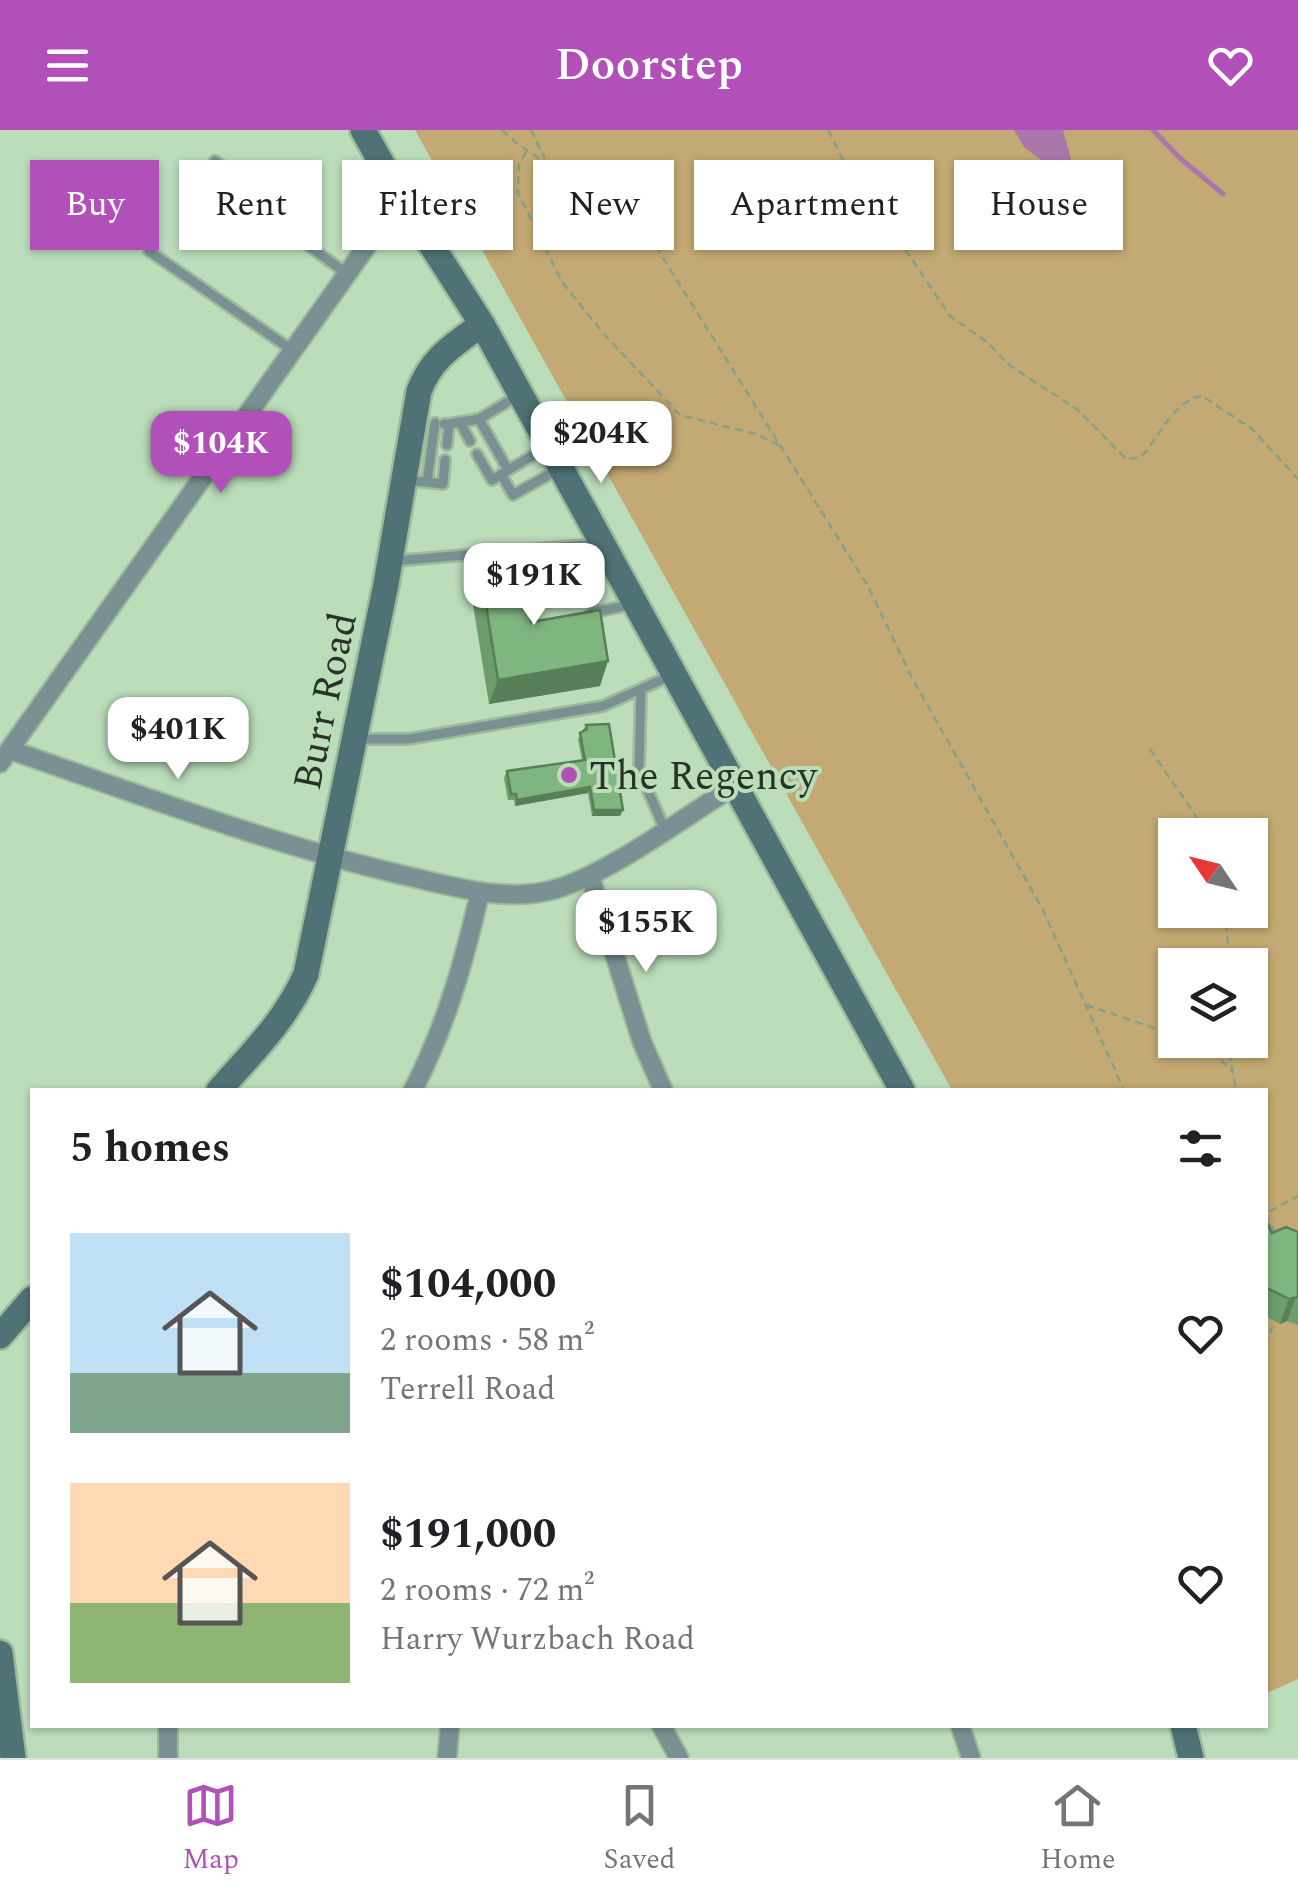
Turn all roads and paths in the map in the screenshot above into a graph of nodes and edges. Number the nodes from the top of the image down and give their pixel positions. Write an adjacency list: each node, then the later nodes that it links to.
1 (363, 130): 6 (main road)
2 (502, 130): 5 (path)
3 (531, 130): 8 (path)
4 (828, 130): 28 (path)
5 (527, 150): 7 (path); 23 (path)
6 (380, 160)
7 (544, 160)
8 (546, 160)
9 (315, 250): 14 (lane)
10 (365, 250): 14 (street)
11 (434, 250): 15 (main road)
12 (655, 250): 23 (path)
13 (149, 251): 16 (lane)
14 (348, 274): 16 (street)
15 (482, 324): 17 (main road); 19 (main road, Burr Road)
16 (295, 352): 40 (street)
17 (520, 394): 18 (lane); 25 (main road)
18 (480, 419): 20 (lane); 27 (lane)
19 (425, 422): 20 (lane); 29 (main road, Burr Road)
20 (454, 423): 21 (lane); 22 (lane)
21 (470, 441)
22 (447, 445)
23 (782, 447): 47 (path)
24 (478, 454): 27 (lane)
25 (555, 457): 27 (lane); 27 (lane); 30 (main road)
26 (445, 460): 29 (lane)
27 (505, 472)
28 (1298, 479)
29 (416, 481): 32 (main road, Burr Road)
30 (601, 544): 31 (lane); 34 (main road)
31 (516, 552): 32 (lane); 33 (lane)
32 (390, 562): 38 (main road, Burr Road)
33 (520, 570)
34 (634, 604): 35 (lane); 36 (main road)
35 (585, 614)
36 (672, 675): 37 (lane); 41 (main road)
37 (641, 689): 38 (lane); 43 (lane)
38 (354, 740): 44 (main road, Burr Road)
39 (1150, 750): 42 (path)
40 (5, 756): 44 (street)
41 (734, 788): 43 (street); 55 (main road)
42 (1197, 818)
43 (665, 830): 45 (street)
44 (330, 858): 46 (street); 52 (main road, Burr Road)
45 (590, 876): 46 (street); 54 (street)
46 (480, 892): 53 (street)
47 (1084, 1004): 48 (path); 56 (path)
48 (1158, 1029)
49 (1219, 1058): 51 (path)
50 (1229, 1058): 51 (path)
51 (1232, 1072): 57 (path)
52 (220, 1088)
53 (414, 1088)
54 (662, 1088)
55 (901, 1088)
56 (1123, 1088)
57 (1236, 1088)
58 (1298, 1196): 59 (path)
59 (1268, 1212)
60 (1268, 1219): 61 (path)
61 (1281, 1241)
62 (30, 1301): 64 (main road)
63 (1275, 1321): 65 (path)
64 (0, 1336)
65 (1268, 1338)
66 (0, 1654): 72 (main road)
67 (168, 1728): 73 (street)
68 (450, 1728): 74 (street)
69 (663, 1728): 75 (street)
70 (961, 1728): 76 (street)
71 (1184, 1728): 77 (main road)
72 (14, 1758)
73 (168, 1758)
74 (446, 1758)
75 (678, 1758)
76 (971, 1758)
77 (1191, 1758)

